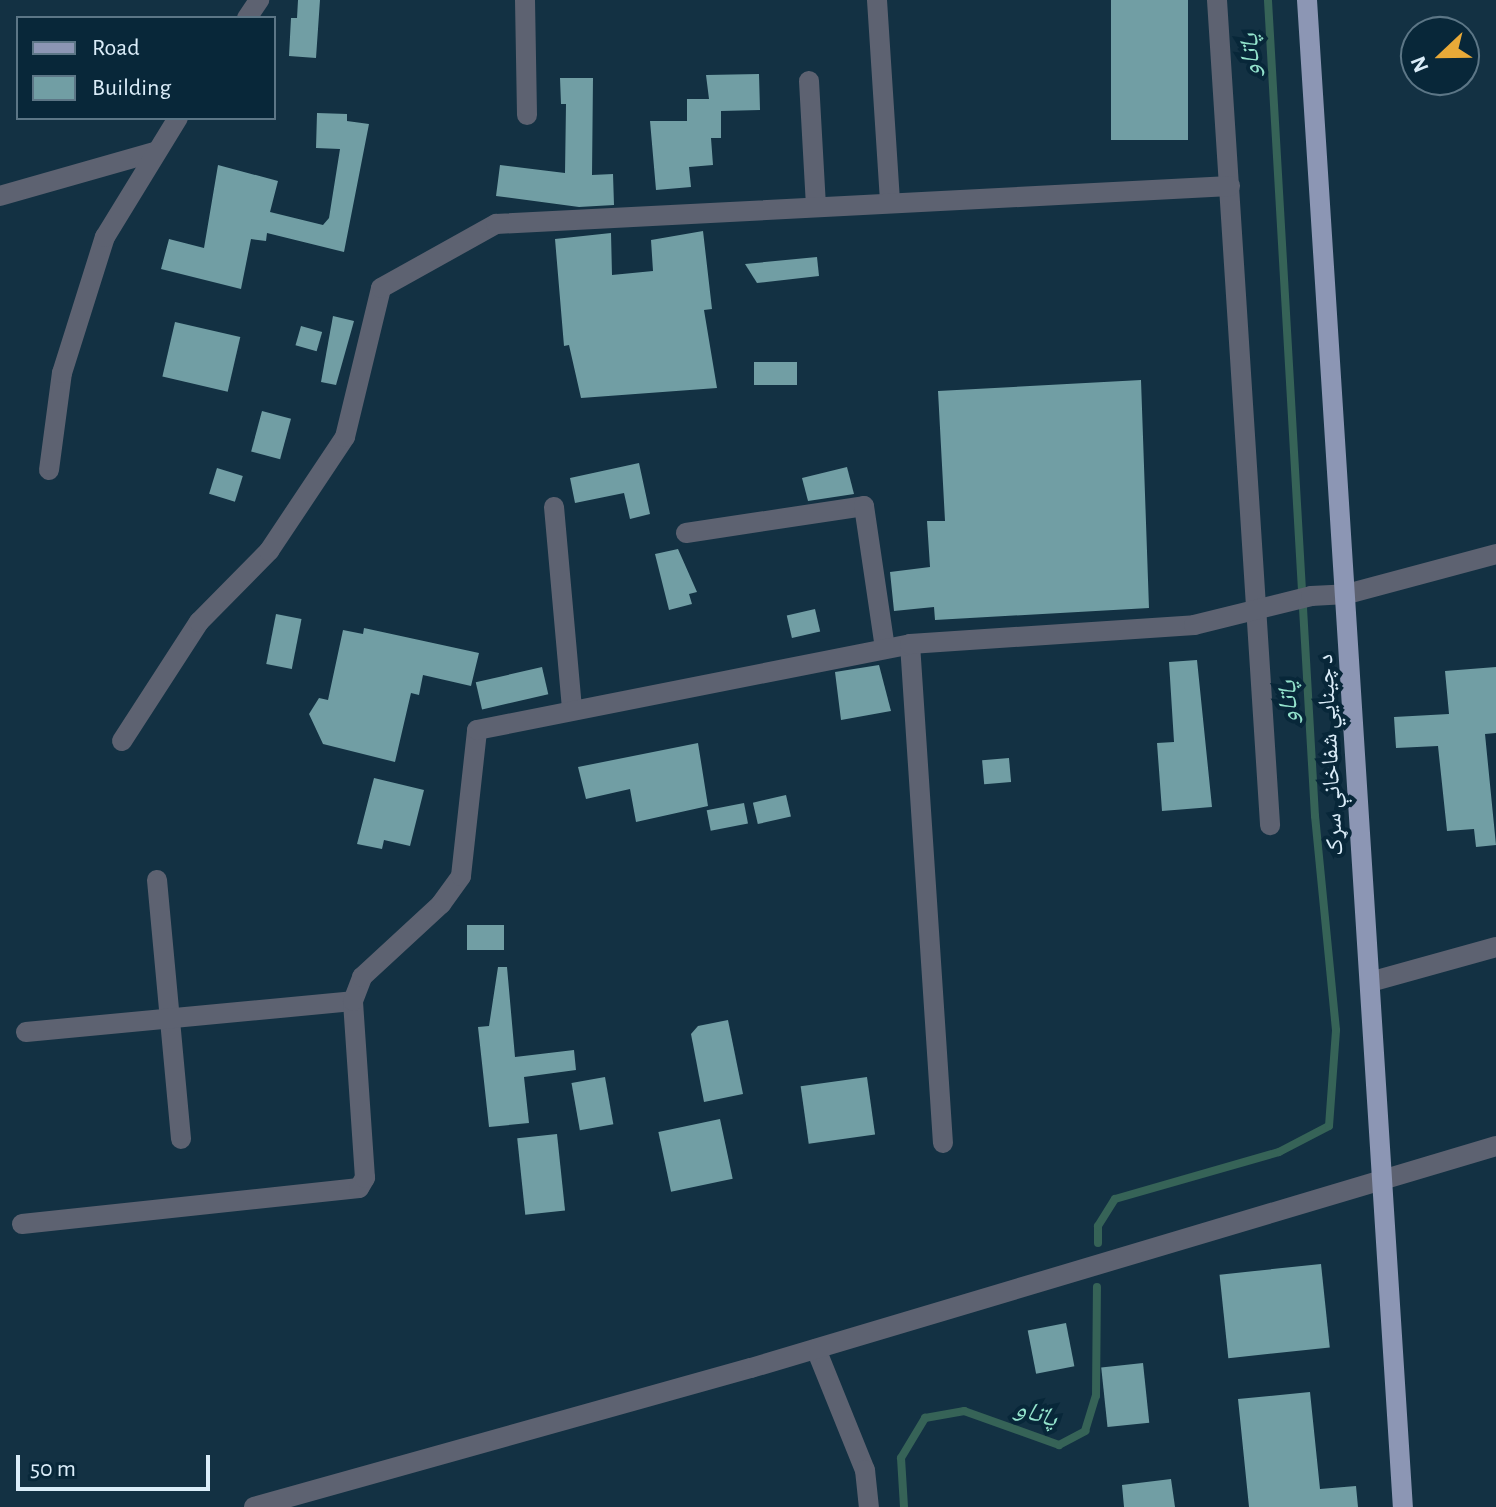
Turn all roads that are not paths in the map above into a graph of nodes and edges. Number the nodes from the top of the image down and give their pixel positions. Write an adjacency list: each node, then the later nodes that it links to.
1 (525, 0): 6 (street)
2 (877, 0): 11 (street)
3 (1217, 0): 9 (street)
4 (1307, 0): 17 (main road, د چينايي شفاخانې سړک)
5 (809, 81): 12 (street)
6 (527, 115)
7 (177, 120): 8 (street)
8 (154, 152): 10 (street); 13 (street)
9 (1230, 186): 11 (street); 18 (street)
10 (0, 196)
11 (890, 202): 12 (street)
12 (816, 206): 22 (street)
13 (49, 470)
14 (554, 507): 21 (street)
15 (686, 533): 20 (street)
16 (1496, 554): 17 (street)
17 (1347, 594): 18 (street); 26 (main road, د چينايي شفاخانې سړک)
18 (1255, 614): 19 (street); 23 (street)
19 (910, 644): 20 (street); 31 (street)
20 (885, 648): 21 (street)
21 (572, 709): 27 (street)
22 (122, 741)
23 (1270, 825)
24 (157, 880): 28 (street)
25 (1496, 947): 26 (street)
26 (1370, 982): 33 (main road, د چينايي شفاخانې سړک)
27 (353, 1001): 28 (street); 34 (street)
28 (171, 1018): 29 (street); 30 (street)
29 (26, 1032)
30 (181, 1139)
31 (943, 1143)
32 (1496, 1146): 33 (street)
33 (1384, 1179): 35 (street); 38 (main road, د چينايي شفاخانې سړک)
34 (22, 1224)
35 (816, 1349): 36 (street); 37 (street)
36 (254, 1507)
37 (869, 1507)
38 (1403, 1507)

